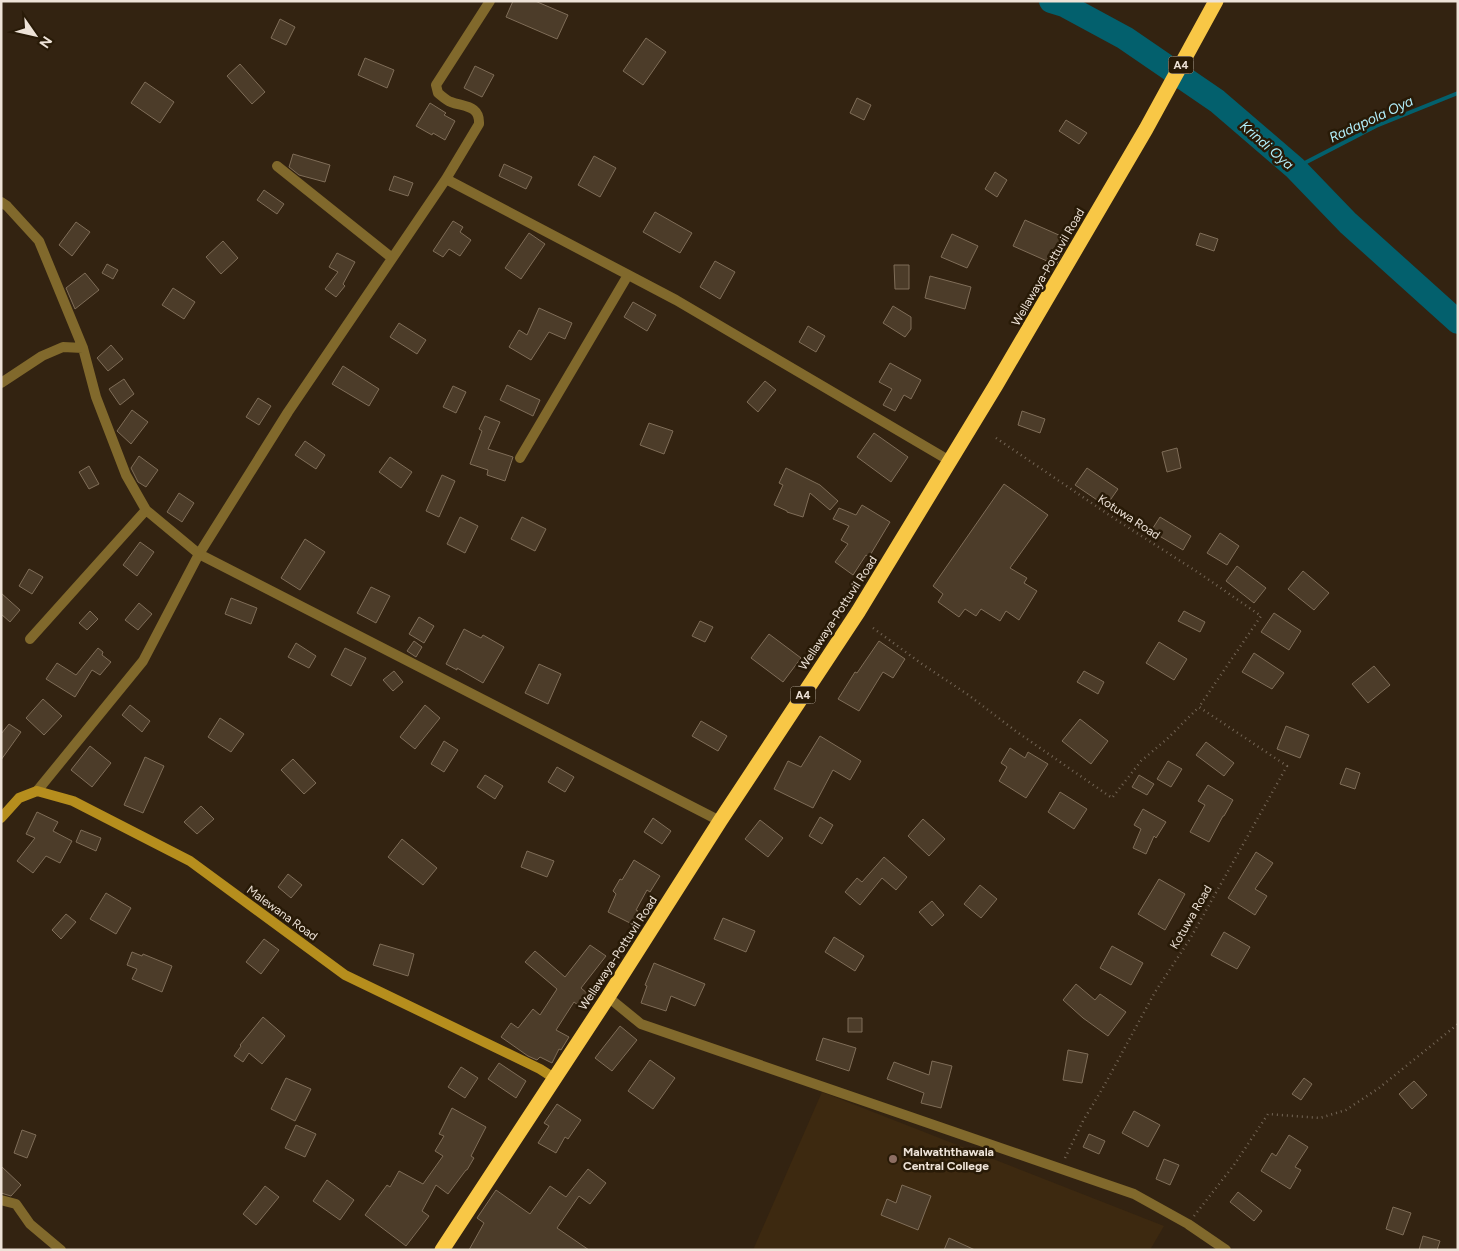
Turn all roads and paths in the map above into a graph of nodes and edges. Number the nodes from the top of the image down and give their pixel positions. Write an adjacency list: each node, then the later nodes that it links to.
1 (490, 1): 4 (street)
2 (1216, 1): 12 (highway, Wellawaya-Pottuvil Road / A4)
3 (277, 166): 6 (street)
4 (446, 179): 6 (street); 7 (street)
5 (1, 202): 8 (street)
6 (392, 258): 14 (street)
7 (628, 275): 11 (street); 12 (street)
8 (83, 348): 9 (street); 13 (street)
9 (1, 383)
10 (996, 438): 17 (path, Kotuwa Road)
11 (520, 458)
12 (950, 460): 20 (highway, Wellawaya-Pottuvil Road / A4)
13 (146, 510): 14 (street); 16 (street)
14 (199, 554): 18 (street); 20 (street)
15 (873, 628): 17 (path, Kotuwa Road)
16 (30, 639)
17 (1199, 707): 24 (path, Kotuwa Road)
18 (37, 791): 19 (street); 23 (street, Malewana Road)
19 (1, 818)
20 (720, 821): 21 (highway, Wellawaya-Pottuvil Road / A4)
21 (608, 997): 23 (highway, Wellawaya-Pottuvil Road / A4); 24 (street)
22 (1458, 1024): 26 (path)
23 (554, 1078): 28 (highway, Wellawaya-Pottuvil Road / A4)
24 (1060, 1169): 26 (street)
25 (1, 1200): 27 (street)
26 (1188, 1224): 29 (street)
27 (61, 1250)
28 (442, 1250)
29 (1226, 1250)

